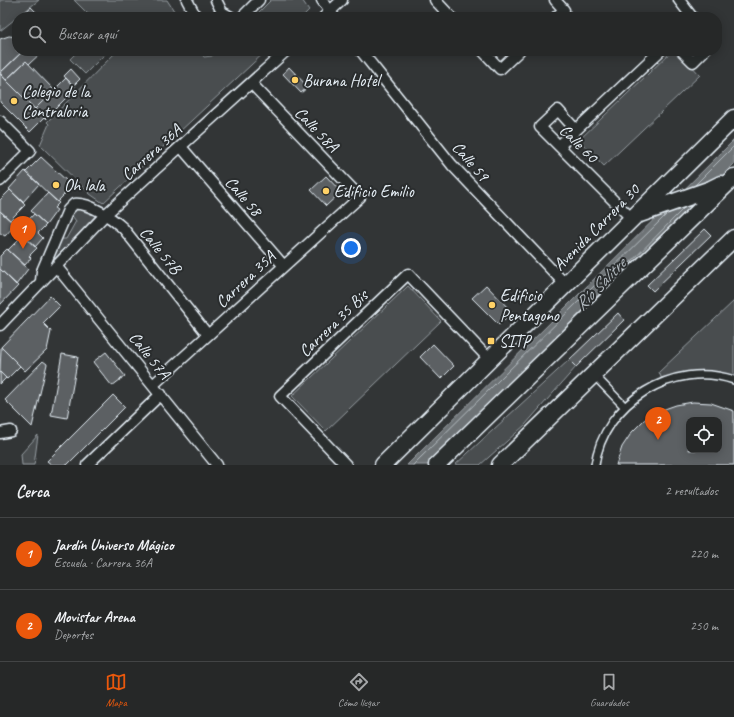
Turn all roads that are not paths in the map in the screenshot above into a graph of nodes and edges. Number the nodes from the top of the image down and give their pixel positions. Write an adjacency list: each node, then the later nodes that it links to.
1 (187, 0): 9 (street)
2 (216, 0): 10 (street)
3 (259, 0): 11 (street)
4 (322, 0): 12 (street)
5 (342, 0): 13 (street)
6 (435, 0): 14 (street)
7 (555, 0): 15 (street)
8 (679, 0): 16 (street)
9 (193, 12)
10 (222, 12)
11 (246, 12)
12 (328, 12)
13 (332, 12)
14 (446, 12)
15 (559, 12)
16 (688, 12)
17 (281, 56): 24 (street, Carrera 36A)
18 (365, 56): 42 (street, Calle 59)
19 (488, 56): 20 (street)
20 (514, 56)
21 (655, 56): 27 (street)
22 (687, 56): 23 (street)
23 (699, 56)
24 (251, 83): 29 (street, Carrera 36A); 32 (street, Calle 58A)
25 (734, 118): 35 (highway, Avenida Carrera 30)
26 (0, 121): 31 (street)
27 (576, 130): 28 (street); 28 (street, Calle 60)
28 (559, 146): 35 (street, Calle 60)
29 (181, 147): 34 (street, Carrera 36A); 38 (street, Calle 58)
30 (734, 176): 35 (highway); 57 (highway)
31 (0, 181)
32 (360, 197): 38 (street, Carrera 35A)
33 (74, 204): 34 (street, Calle 57B); 41 (street, Carrera 36A)
34 (106, 214): 39 (street, Carrera 36A); 44 (street, Calle 57B)
35 (631, 218): 42 (highway, Avenida Carrera 30)
36 (734, 238): 40 (highway)
37 (734, 252): 40 (highway)
38 (283, 265): 44 (street, Carrera 35A)
39 (56, 266): 41 (street, Carrera 36A); 48 (street, Calle 57A)
40 (698, 274): 46 (highway)
41 (41, 281): 43 (street, Carrera 36A)
42 (565, 284): 45 (highway, Avenida Carrera 30)
43 (0, 325)
44 (208, 336): 48 (street, Carrera 35A)
45 (490, 360): 55 (street, Carrera 35 Bis); 56 (highway, Avenida Carrera 30)
46 (593, 374): 50 (street); 58 (highway)
47 (734, 380): 50 (street)
48 (153, 385): 49 (street, Calle 57A)
49 (161, 394): 53 (street); 54 (street, Calle 57A)
50 (624, 406): 59 (street)
51 (11, 431): 52 (street)
52 (0, 433)
53 (87, 465)
54 (217, 465)
55 (346, 465)
56 (382, 465)
57 (437, 465)
58 (500, 465)
59 (594, 465)

